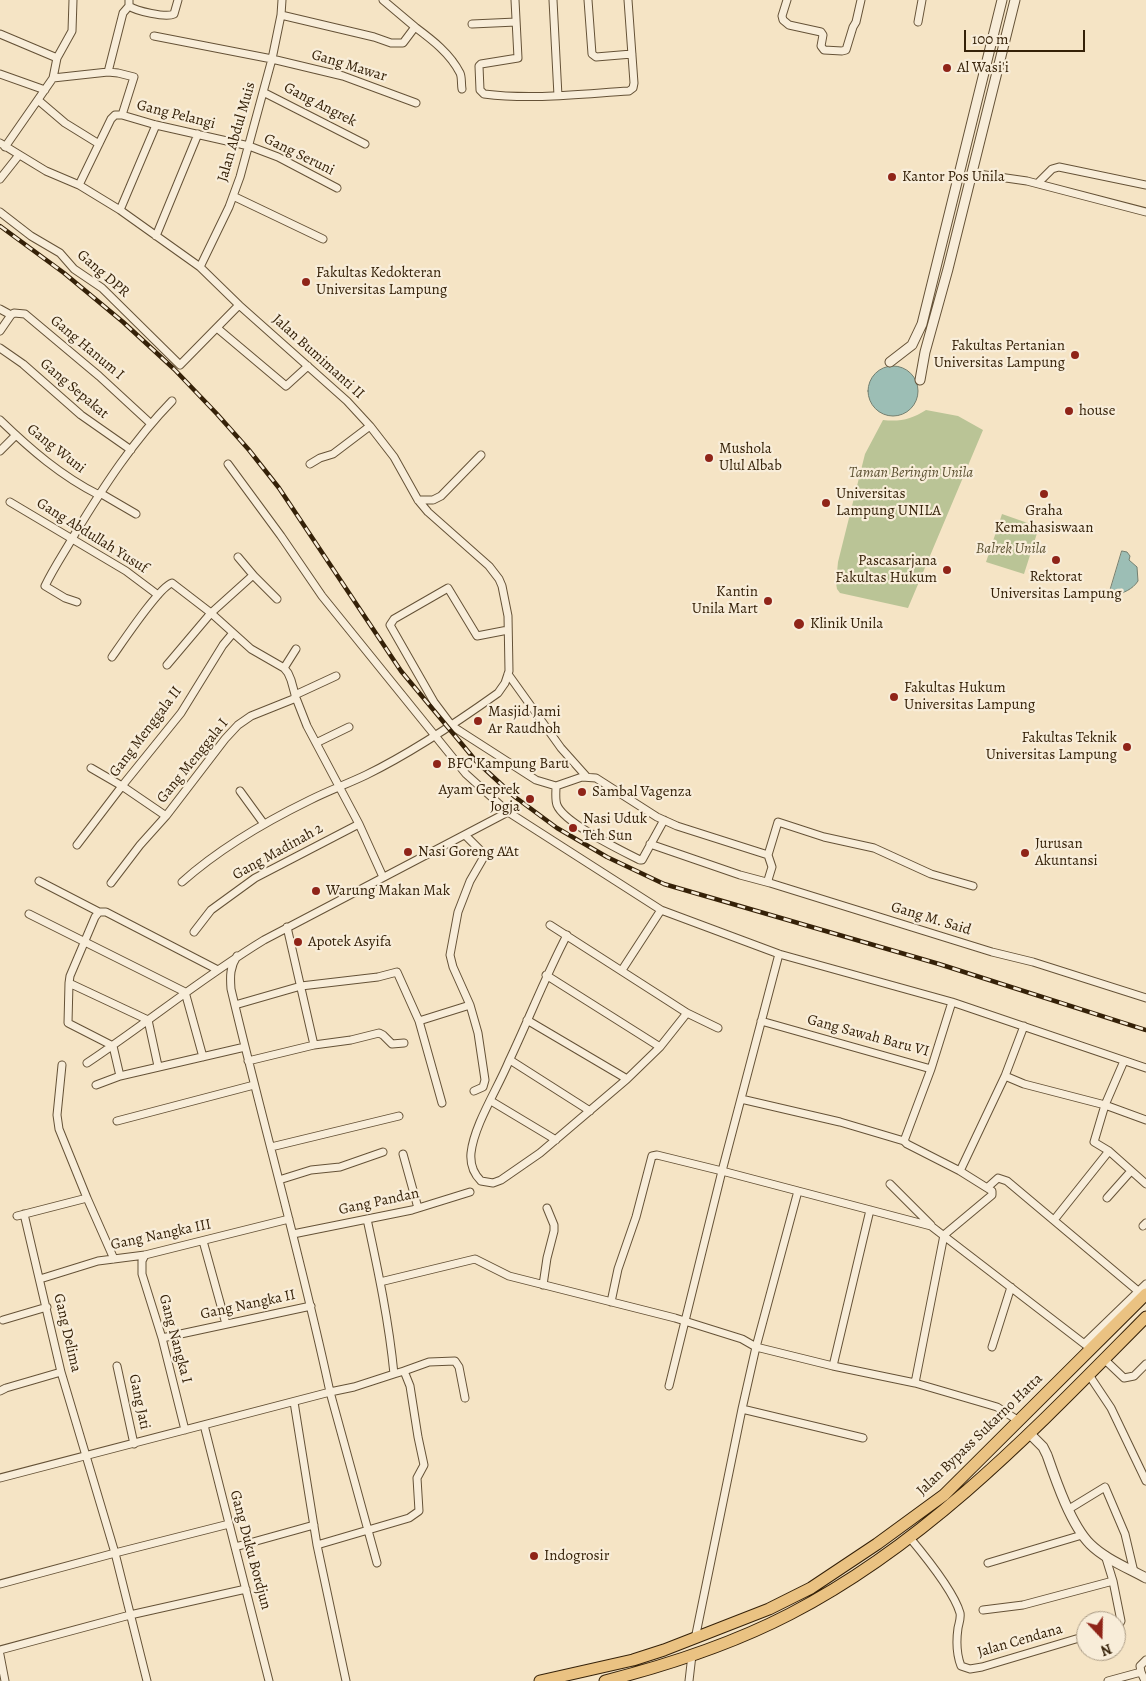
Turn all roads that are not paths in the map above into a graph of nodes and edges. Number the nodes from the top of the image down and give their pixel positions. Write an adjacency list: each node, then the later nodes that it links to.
1 (72, 0): 25 (street)
2 (178, 0): 14 (street)
3 (282, 0): 15 (street, Jalan Abdul Muis)
4 (383, 0): 19 (street)
5 (515, 0): 16 (street)
6 (553, 0): 33 (street)
7 (588, 0): 24 (street)
8 (628, 0): 24 (street)
9 (787, 0): 10 (street)
10 (861, 0)
11 (922, 0): 17 (street)
12 (1002, 0): 22 (street)
13 (1015, 0): 23 (street)
14 (129, 3): 27 (street)
15 (282, 15): 19 (street); 26 (street, Jalan Abdul Muis)
16 (516, 22): 18 (street); 33 (street)
17 (918, 22)
18 (472, 24)
19 (415, 27): 30 (street)
20 (0, 34): 25 (street)
21 (154, 36): 26 (street, Gang Mawar)
22 (992, 42): 23 (street); 63 (street)
23 (1004, 45): 44 (street)
24 (632, 54): 33 (street)
25 (58, 58): 29 (street)
26 (272, 59): 32 (street, Jalan Abdul Muis); 35 (street, Gang Mawar)
27 (108, 72): 29 (street); 36 (street)
28 (0, 74): 31 (street)
29 (53, 78): 31 (street)
30 (462, 89)
31 (45, 90): 34 (street)
32 (263, 92): 40 (street, Gang Angrek); 42 (street, Jalan Abdul Muis)
33 (558, 96)
34 (38, 100): 39 (street); 41 (street)
35 (416, 104)
36 (122, 115): 37 (street, Gang Pelangi); 39 (street, Gang Pelangi)
37 (156, 125): 38 (street, Gang Pelangi); 51 (street)
38 (198, 134): 42 (street, Gang Pelangi); 54 (street)
39 (99, 144): 47 (street, Gang Pelangi)
40 (365, 144)
41 (2, 145): 43 (street, Jalan Bumimanti II)
42 (249, 146): 49 (street, Gang Seruni); 50 (street, Jalan Abdul Muis)
43 (19, 155): 45 (street); 47 (street, Jalan Bumimanti II)
44 (971, 173): 46 (street); 65 (street)
45 (0, 179)
46 (1038, 183): 48 (street); 53 (street)
47 (79, 185): 51 (street, Jalan Bumimanti II)
48 (1146, 185)
49 (337, 188)
50 (233, 196): 55 (street); 56 (street, Jalan Abdul Muis)
51 (120, 210): 54 (street, Jalan Bumimanti II)
52 (0, 212): 60 (street, Gang DPR)
53 (1146, 212)
54 (156, 236): 56 (street, Jalan Bumimanti II)
55 (323, 239)
56 (200, 267): 57 (street, Jalan Bumimanti II)
57 (239, 305): 60 (street); 64 (street, Jalan Bumimanti II)
58 (0, 309): 59 (street, Gang Hanum I)
59 (11, 315): 61 (street); 68 (street, Gang Hanum I)
60 (217, 328): 64 (street)
61 (0, 332)
62 (0, 348): 71 (street, Gang Sepakat)
63 (890, 362)
64 (308, 366): 69 (street, Jalan Bumimanti II)
65 (920, 380)
66 (172, 401): 68 (street)
67 (0, 420): 70 (street, Gang Wuni)
68 (150, 423): 71 (street)
69 (370, 426): 75 (street); 77 (street, Jalan Bumimanti II)
70 (16, 435): 72 (street); 76 (street, Gang Wuni)
71 (130, 450): 76 (street)
72 (0, 451)
73 (481, 455): 77 (street)
74 (228, 464): 98 (street)
75 (310, 464)
76 (100, 494): 79 (street, Gang Wuni); 80 (street)
77 (418, 500): 87 (street, Jalan Bumimanti II)
78 (10, 502): 80 (street, Gang Abdullah Yusuf)
79 (136, 514)
80 (73, 538): 83 (street, Gang Abdullah Yusuf); 85 (street)
81 (238, 557): 82 (street)
82 (254, 576): 84 (street); 86 (street)
83 (158, 595): 86 (street); 90 (street)
84 (277, 599)
85 (77, 602)
86 (211, 612): 88 (street); 91 (street)
87 (508, 630): 93 (street, Jalan Bumimanti II); 96 (street)
88 (233, 633): 92 (street); 102 (street, Gang Menggala II)
89 (296, 649): 92 (street)
90 (112, 656)
91 (167, 665)
92 (284, 668): 95 (street)
93 (508, 674): 96 (street); 101 (street)
94 (336, 676): 95 (street, Gang Menggala I)
95 (295, 696): 99 (street); 107 (street, Gang Menggala I)
96 (452, 726): 98 (street); 103 (street)
97 (349, 727): 99 (street)
98 (436, 736): 104 (street); 106 (street)
99 (316, 743): 104 (street)
100 (91, 768): 102 (street)
101 (586, 776): 103 (street); 108 (street)
102 (122, 786): 107 (street); 113 (street, Gang Menggala II)
103 (556, 786): 112 (street)
104 (339, 787): 109 (street); 110 (street)
105 (240, 792): 109 (street)
106 (508, 812): 111 (street); 121 (street)
107 (166, 816): 119 (street, Gang Menggala I)
108 (664, 820): 112 (street); 114 (street)
109 (264, 824): 117 (street)
110 (358, 824): 115 (street); 126 (street, Gang Madinah 2)
111 (466, 836): 115 (street); 140 (street)
112 (650, 844): 118 (street, Gang M. Said)
113 (77, 845)
114 (768, 855): 118 (street); 120 (street)
115 (383, 877): 125 (street)
116 (39, 881): 122 (street)
117 (182, 882)
118 (770, 883): 137 (street, Gang M. Said)
119 (111, 884)
120 (973, 886)
121 (661, 910): 129 (street); 132 (street)
122 (99, 912): 128 (street); 131 (street)
123 (29, 914): 128 (street)
124 (550, 925): 127 (street)
125 (287, 927): 130 (street); 135 (street)
126 (194, 932)
127 (567, 936): 132 (street); 133 (street)
128 (84, 942): 134 (street); 136 (street)
129 (779, 954): 138 (street); 144 (street)
130 (238, 956): 131 (street); 139 (street)
131 (218, 970): 136 (street)
132 (622, 970): 141 (street)
133 (546, 975): 143 (street); 152 (street)
134 (69, 983): 142 (street); 150 (street)
135 (301, 986): 139 (street); 145 (street); 149 (street)
136 (185, 992): 142 (street); 153 (street)
137 (1146, 998)
138 (952, 1002): 146 (street); 161 (street, Gang Sawah Baru VI)
139 (235, 1005): 151 (street)
140 (470, 1005): 145 (street); 167 (street)
141 (687, 1013): 147 (street); 152 (street)
142 (148, 1020): 150 (street); 159 (street)
143 (526, 1020): 154 (street); 164 (street)
144 (761, 1020): 161 (street, Gang Sawah Baru VI); 168 (street)
145 (419, 1021): 170 (street)
146 (1024, 1026): 156 (street); 163 (street)
147 (718, 1028)
148 (404, 1043): 149 (street)
149 (314, 1045): 155 (street)
150 (113, 1046): 157 (street); 162 (street)
151 (245, 1047): 153 (street); 155 (street)
152 (660, 1047): 164 (street)
153 (203, 1057): 159 (street)
154 (510, 1060): 169 (street); 172 (street)
155 (248, 1061): 166 (street)
156 (1124, 1061): 160 (street); 171 (street)
157 (87, 1063)
158 (62, 1065): 191 (street)
159 (158, 1066): 162 (street)
160 (1146, 1068)
161 (930, 1069): 177 (street)
162 (120, 1076): 165 (street)
163 (1005, 1076): 171 (street); 183 (street)
164 (627, 1078): 172 (street)
165 (96, 1085)
166 (254, 1085): 175 (street); 178 (street)
167 (474, 1091)
168 (742, 1099): 177 (street); 182 (street)
169 (491, 1101): 176 (street); 176 (street)
170 (442, 1103)
171 (1105, 1105): 174 (street); 180 (street)
172 (590, 1111): 176 (street)
173 (398, 1116): 178 (street)
174 (1146, 1120)
175 (117, 1121)
176 (556, 1140)
177 (904, 1141): 183 (street)
178 (271, 1147): 185 (street)
179 (383, 1152): 185 (street)
180 (1109, 1152): 184 (street); 198 (street)
181 (403, 1154): 193 (street)
182 (722, 1171): 189 (street); 211 (street); 216 (street)
183 (960, 1171): 188 (street)
184 (1131, 1171): 187 (street); 192 (street)
185 (280, 1180): 196 (street)
186 (890, 1184): 199 (street)
187 (1146, 1184)
188 (988, 1187): 198 (street); 201 (street)
189 (798, 1191): 195 (street); 220 (street)
190 (470, 1192): 193 (street, Gang Pandan)
191 (87, 1198): 204 (street); 205 (street, Gang Delima)
192 (1107, 1198)
193 (418, 1208): 197 (street, Gang Pandan)
194 (547, 1208): 208 (street)
195 (870, 1210): 199 (street); 225 (street)
196 (289, 1219): 200 (street); 202 (street, Gang Nangka III)
197 (367, 1219): 200 (street, Gang Pandan); 206 (street)
198 (1054, 1220): 210 (street)
199 (931, 1226): 201 (street)
200 (293, 1234): 212 (street)
201 (944, 1235): 209 (street); 230 (street)
202 (203, 1241): 203 (street, Gang Nangka III); 217 (street)
203 (145, 1255): 204 (street, Gang Nangka III); 218 (street, Gang Nangka I)
204 (114, 1259): 205 (street, Gang Nangka III)
205 (40, 1279): 213 (street, Gang Delima)
206 (380, 1282): 208 (street); 228 (street)
207 (1146, 1284): 210 (street)
208 (543, 1285): 211 (street)
209 (1011, 1287): 219 (street); 221 (street)
210 (1142, 1293): 219 (highway, Jalan Bypass Sukarno Hatta)
211 (611, 1302): 216 (street)
212 (311, 1306): 217 (street, Gang Nangka II); 233 (street)
213 (47, 1307): 215 (street); 227 (street, Gang Delima)
214 (1146, 1318): 222 (highway, Jalan Bypass Sukarno Hatta)
215 (4, 1320)
216 (685, 1322): 220 (street); 231 (street)
217 (226, 1324): 218 (street, Gang Nangka II)
218 (162, 1338): 239 (street, Gang Nangka I)
219 (1088, 1346): 237 (highway, Jalan Bypass Sukarno Hatta)
220 (756, 1347): 225 (street); 236 (street)
221 (992, 1347)
222 (1104, 1359): 223 (street); 229 (highway, Jalan Bypass Sukarno Hatta)
223 (1146, 1364)
224 (117, 1366): 242 (street, Gang Jati)
225 (833, 1366): 230 (street)
226 (404, 1371): 228 (street); 234 (street); 249 (street)
227 (61, 1372): 232 (street); 243 (street, Gang Delima)
228 (394, 1374): 233 (street)
229 (1088, 1375): 240 (highway, Jalan Bypass Sukarno Hatta); 245 (street)
230 (915, 1383): 237 (street)
231 (670, 1386)
232 (0, 1391)
233 (330, 1392): 235 (street); 249 (street)
234 (465, 1398)
235 (294, 1402): 238 (street); 248 (street)
236 (742, 1409): 241 (street); 268 (street)
237 (1019, 1421): 251 (highway, Jalan Bypass Sukarno Hatta)
238 (204, 1425): 239 (street); 247 (street, Gang Duku Bordjun)
239 (185, 1430): 242 (street)
240 (1030, 1433): 246 (street); 252 (highway, Jalan Bypass Sukarno Hatta)
241 (863, 1438)
242 (134, 1444): 243 (street)
243 (85, 1457): 244 (street); 256 (street, Gang Delima)
244 (0, 1478)
245 (1146, 1481)
246 (1069, 1509): 250 (street); 260 (street)
247 (229, 1524): 254 (street, Gang Duku Bordjun); 256 (street)
248 (314, 1525): 253 (street); 254 (street)
249 (369, 1530): 253 (street); 258 (street)
250 (1082, 1535): 257 (street); 259 (street)
251 (886, 1538): 255 (highway); 268 (highway, Jalan Bypass Sukarno Hatta)
252 (910, 1538): 255 (highway, Jalan Bypass Sukarno Hatta); 269 (street, Jalan Cendana)
253 (317, 1545): 278 (street)
254 (235, 1547): 264 (street, Gang Duku Bordjun)
255 (894, 1550): 272 (highway, Jalan Bypass Sukarno Hatta)
256 (114, 1553): 263 (street); 267 (street, Gang Delima)
257 (1104, 1555): 260 (street); 262 (street)
258 (377, 1563)
259 (988, 1564)
260 (1134, 1572): 261 (street)
261 (1146, 1578)
262 (1113, 1581): 265 (street); 266 (street)
263 (0, 1584)
264 (246, 1589): 267 (street); 277 (street, Gang Duku Bordjun)
265 (983, 1610)
266 (1119, 1611)
267 (130, 1615): 270 (street); 276 (street, Gang Delima)
268 (694, 1639): 279 (highway, Jalan Bypass Sukarno Hatta)
269 (1076, 1639)
270 (0, 1650)
271 (0, 1655): 275 (street)
272 (692, 1655): 280 (highway, Jalan Bypass Sukarno Hatta); 281 (street)
273 (1146, 1660): 274 (street)
274 (1141, 1672): 282 (street); 283 (street)
275 (5, 1681)
276 (147, 1681)
277 (269, 1681)
278 (346, 1681)
279 (540, 1681)
280 (605, 1681)
281 (689, 1681)
282 (1108, 1681)
283 (1145, 1681)

